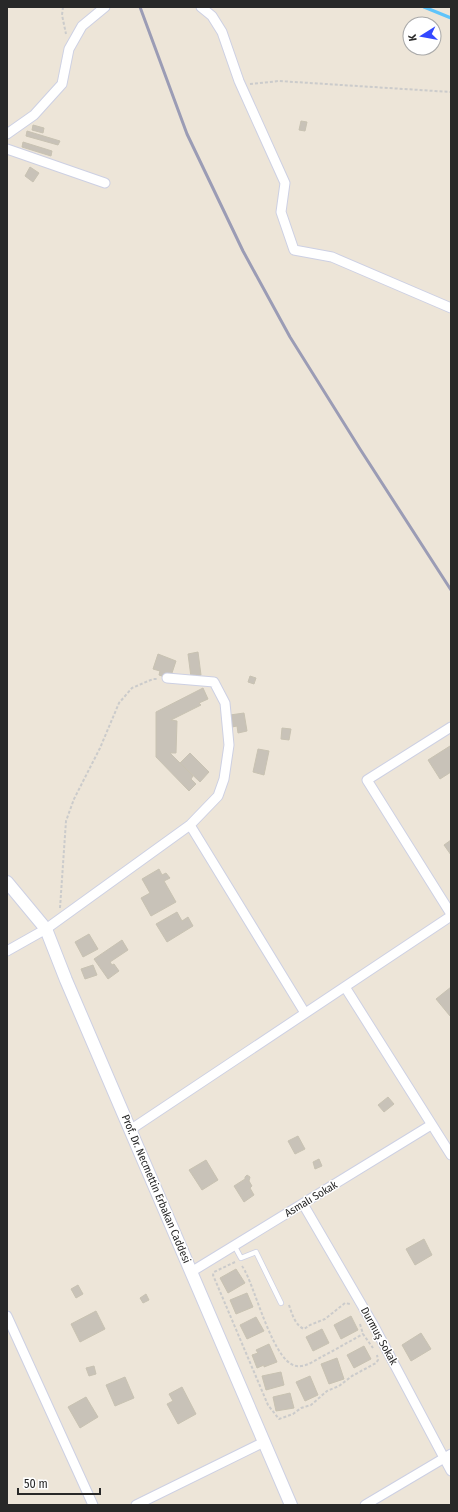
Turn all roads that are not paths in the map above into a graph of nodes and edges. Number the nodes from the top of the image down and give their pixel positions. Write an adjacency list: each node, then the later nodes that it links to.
1 (105, 7): 3 (street)
2 (201, 7): 6 (street)
3 (7, 134)
4 (7, 149): 5 (street)
5 (106, 183)
6 (451, 308)
7 (167, 678): 9 (street)
8 (451, 727): 11 (street)
9 (190, 826): 12 (street); 15 (street)
10 (7, 882): 12 (street, Prof. Dr. Necmettin Erbakan Caddesi)
11 (451, 915): 14 (street)
12 (46, 929): 13 (street); 17 (street, Prof. Dr. Necmettin Erbakan Caddesi)
13 (7, 951)
14 (345, 987): 15 (street); 16 (street)
15 (305, 1013): 17 (street)
16 (431, 1125): 18 (street); 19 (street, Asmalı Sokak)
17 (130, 1130): 21 (street, Prof. Dr. Necmettin Erbakan Caddesi)
18 (451, 1155)
19 (303, 1204): 20 (street, Asmalı Sokak); 25 (street, Durmuş Sokak)
20 (234, 1245): 21 (street, Asmalı Sokak); 22 (lane)
21 (191, 1272): 24 (street, Prof. Dr. Necmettin Erbakan Caddesi)
22 (281, 1303)
23 (7, 1316): 27 (street)
24 (264, 1442): 28 (street); 29 (street, Prof. Dr. Necmettin Erbakan Caddesi)
25 (448, 1456): 26 (street, Durmuş Sokak); 30 (street)
26 (451, 1471)
27 (93, 1505)
28 (136, 1505)
29 (291, 1505)
30 (364, 1505)

